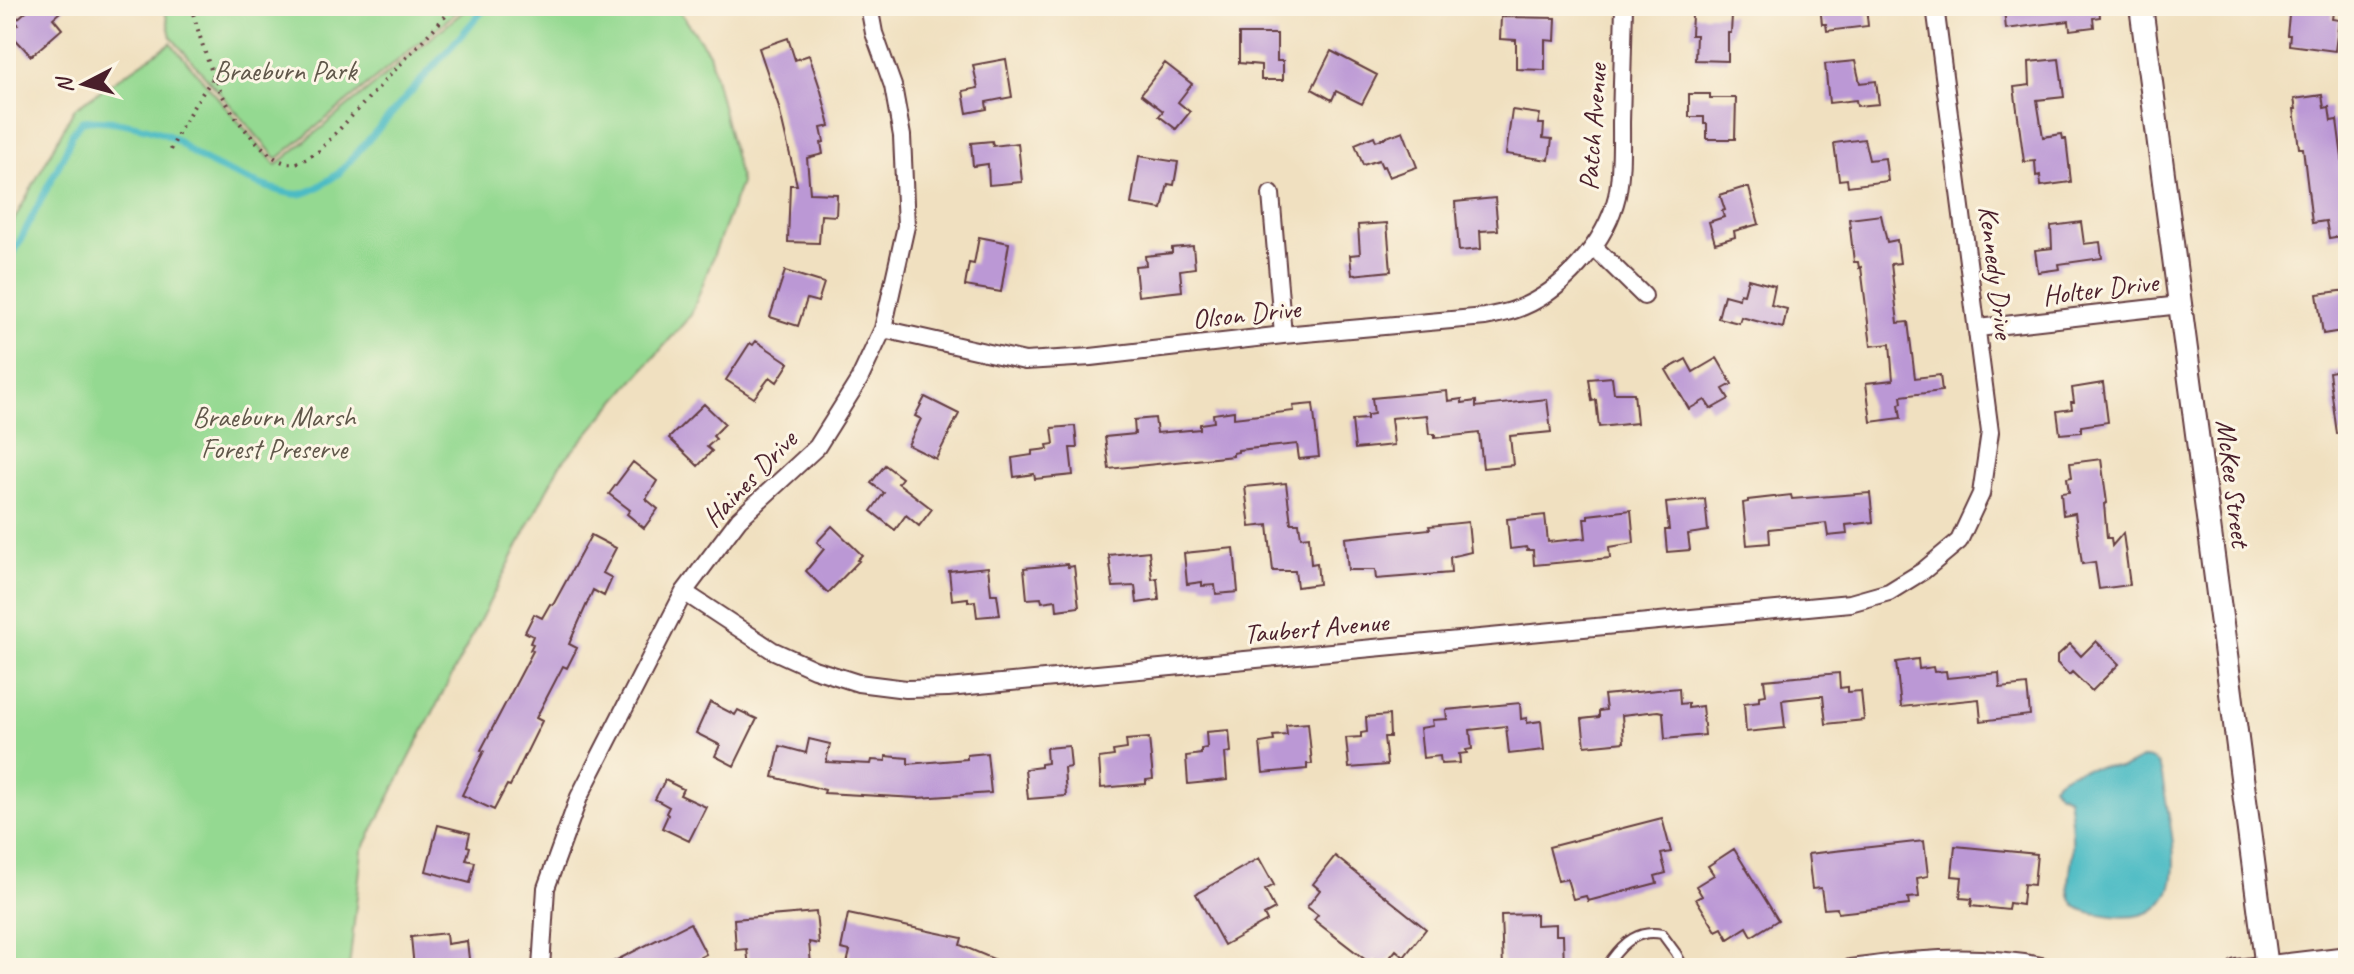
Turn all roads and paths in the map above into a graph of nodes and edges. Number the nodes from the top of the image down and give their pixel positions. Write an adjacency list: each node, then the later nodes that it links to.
1 (191, 6): 7 (path)
2 (455, 6): 7 (path)
3 (869, 6): 14 (street, Haines Drive)
4 (1624, 6): 10 (street, Patch Avenue)
5 (1935, 6): 13 (street, Kennedy Drive)
6 (2141, 6): 12 (street, McKee Street)
7 (214, 77): 8 (path)
8 (171, 150)
9 (1271, 194): 15 (street)
10 (1594, 247): 11 (street); 15 (street, Olson Drive)
11 (1644, 296)
12 (2180, 305): 13 (street, Holter Drive); 19 (street, McKee Street)
13 (1978, 328): 16 (street, Kennedy Drive)
14 (883, 329): 15 (street, Olson Drive); 17 (street, Haines Drive)
15 (1283, 335)
16 (1959, 541): 17 (street, Taubert Avenue)
17 (684, 592): 20 (street, Haines Drive)
18 (2348, 955): 19 (street)
19 (2267, 966): 25 (street)
20 (541, 968)
21 (1612, 968): 22 (lane)
22 (1684, 968)
23 (1850, 968): 24 (street)
24 (2051, 968)
25 (2236, 968)

